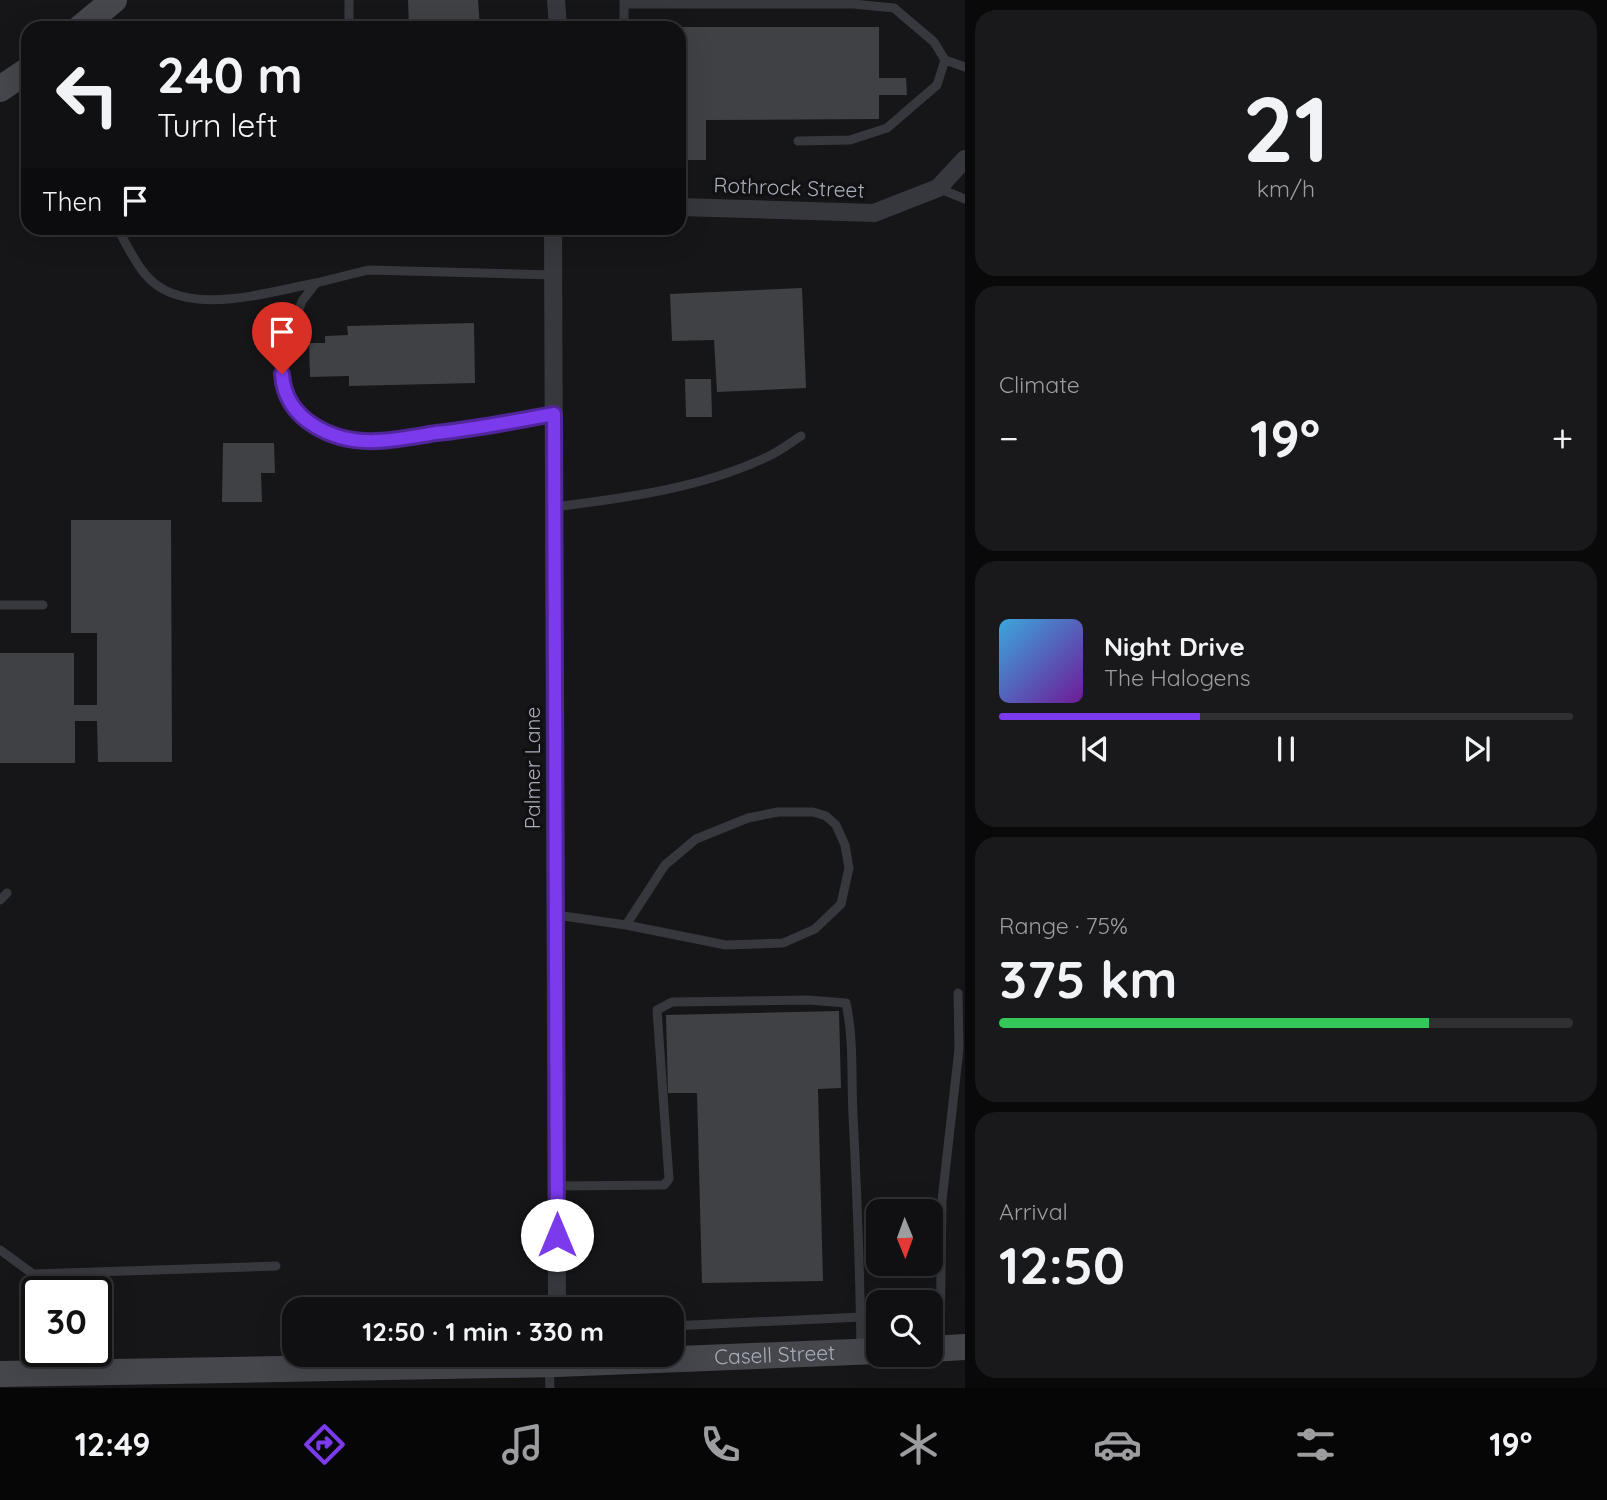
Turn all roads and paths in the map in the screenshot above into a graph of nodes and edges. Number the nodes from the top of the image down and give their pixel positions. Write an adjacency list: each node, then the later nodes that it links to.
1 (114, 0): 5 (street)
2 (349, 0): 6 (lane)
3 (556, 0): 7 (street)
4 (624, 2): 8 (lane); 9 (lane)
5 (88, 21)
6 (349, 21)
7 (558, 21)
8 (624, 21)
9 (945, 60): 10 (lane); 11 (lane)
10 (965, 67)
11 (798, 141)
12 (965, 159): 13 (street, Rothrock Street)
13 (938, 188): 14 (lane); 15 (street, Rothrock Street)
14 (965, 199)
15 (686, 207)
16 (121, 235): 19 (lane)
17 (553, 235): 18 (street, Palmer Lane)
18 (554, 275): 19 (lane); 20 (street, Palmer Lane)
19 (316, 283): 20 (lane)
20 (554, 414): 22 (street, Palmer Lane)
21 (801, 436): 22 (lane)
22 (555, 507): 25 (street, Palmer Lane)
23 (0, 605): 24 (lane)
24 (43, 606)
25 (556, 915): 26 (lane); 28 (street, Palmer Lane)
26 (625, 925): 26 (lane)
27 (958, 993): 35 (lane)
28 (557, 1186): 31 (street, Palmer Lane); 32 (lane)
29 (0, 1250): 30 (lane)
30 (276, 1266)
31 (557, 1297)
32 (861, 1317): 33 (lane); 34 (lane)
33 (684, 1325)
34 (866, 1336)
35 (945, 1348)
36 (866, 1351): 37 (street, Casell Street)
37 (553, 1368): 38 (street, Casell Street)
38 (0, 1374)

